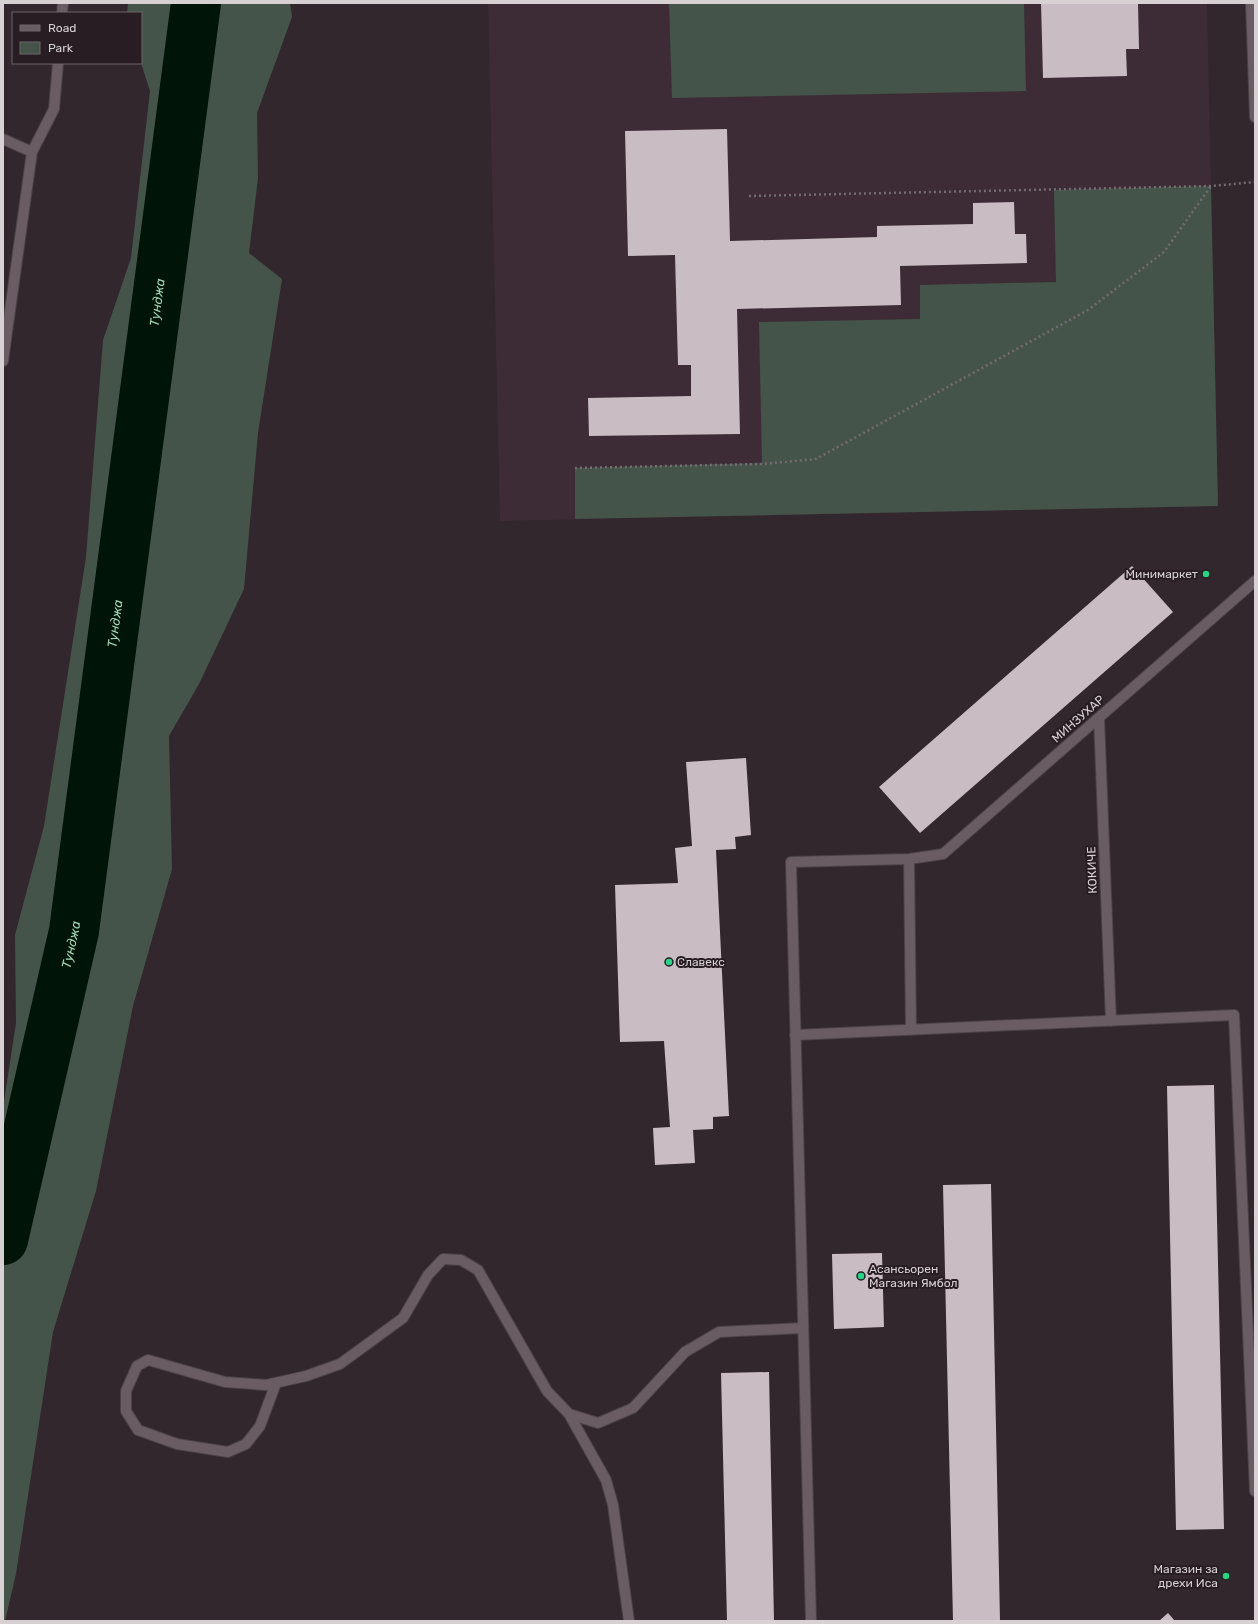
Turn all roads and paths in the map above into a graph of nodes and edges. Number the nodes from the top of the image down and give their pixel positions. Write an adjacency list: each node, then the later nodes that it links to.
1 (1251, 3): 3 (street)
2 (58, 64): 5 (street)
3 (1255, 117)
4 (3, 139): 5 (street)
5 (32, 152): 9 (street)
6 (1255, 182): 7 (path)
7 (1211, 186): 8 (path); 10 (path)
8 (749, 196)
9 (3, 361)
10 (575, 468)
11 (1255, 581): 12 (street, МИНЗУХАР)
12 (1099, 718): 13 (street, МИНЗУХАР); 14 (street, КОКИЧЕ)
13 (909, 859): 15 (street); 16 (street, МИНЗУХАР)
14 (1111, 1021): 15 (street); 20 (street)
15 (911, 1030): 16 (street)
16 (795, 1035): 17 (street)
17 (803, 1328): 19 (street); 22 (street)
18 (276, 1383): 18 (street); 19 (street)
19 (569, 1414): 21 (street)
20 (1255, 1492)
21 (628, 1621)
22 (811, 1621)

